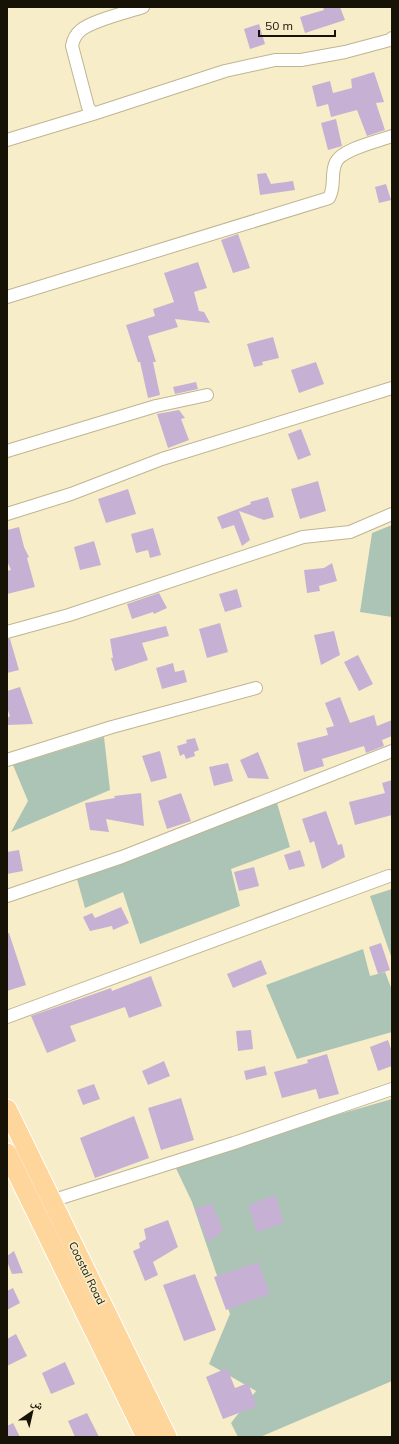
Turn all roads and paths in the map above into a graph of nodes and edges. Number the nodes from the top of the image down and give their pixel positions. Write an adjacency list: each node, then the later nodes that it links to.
1 (143, 7): 3 (street)
2 (392, 38): 3 (street)
3 (93, 114): 5 (street)
4 (392, 136): 6 (street)
5 (7, 140)
6 (7, 297)
7 (392, 388): 10 (street)
8 (207, 395): 9 (street)
9 (7, 451)
10 (7, 514)
11 (392, 514): 12 (street)
12 (7, 632)
13 (256, 688): 15 (street)
14 (392, 751): 17 (street)
15 (7, 760)
16 (390, 876): 18 (street)
17 (7, 896)
18 (7, 1017)
19 (392, 1089): 22 (street)
20 (7, 1109): 22 (highway, Coastal Road)
21 (7, 1153): 23 (highway, Coastal Road)
22 (51, 1201): 24 (highway, Coastal Road)
23 (146, 1437)
24 (167, 1437)

